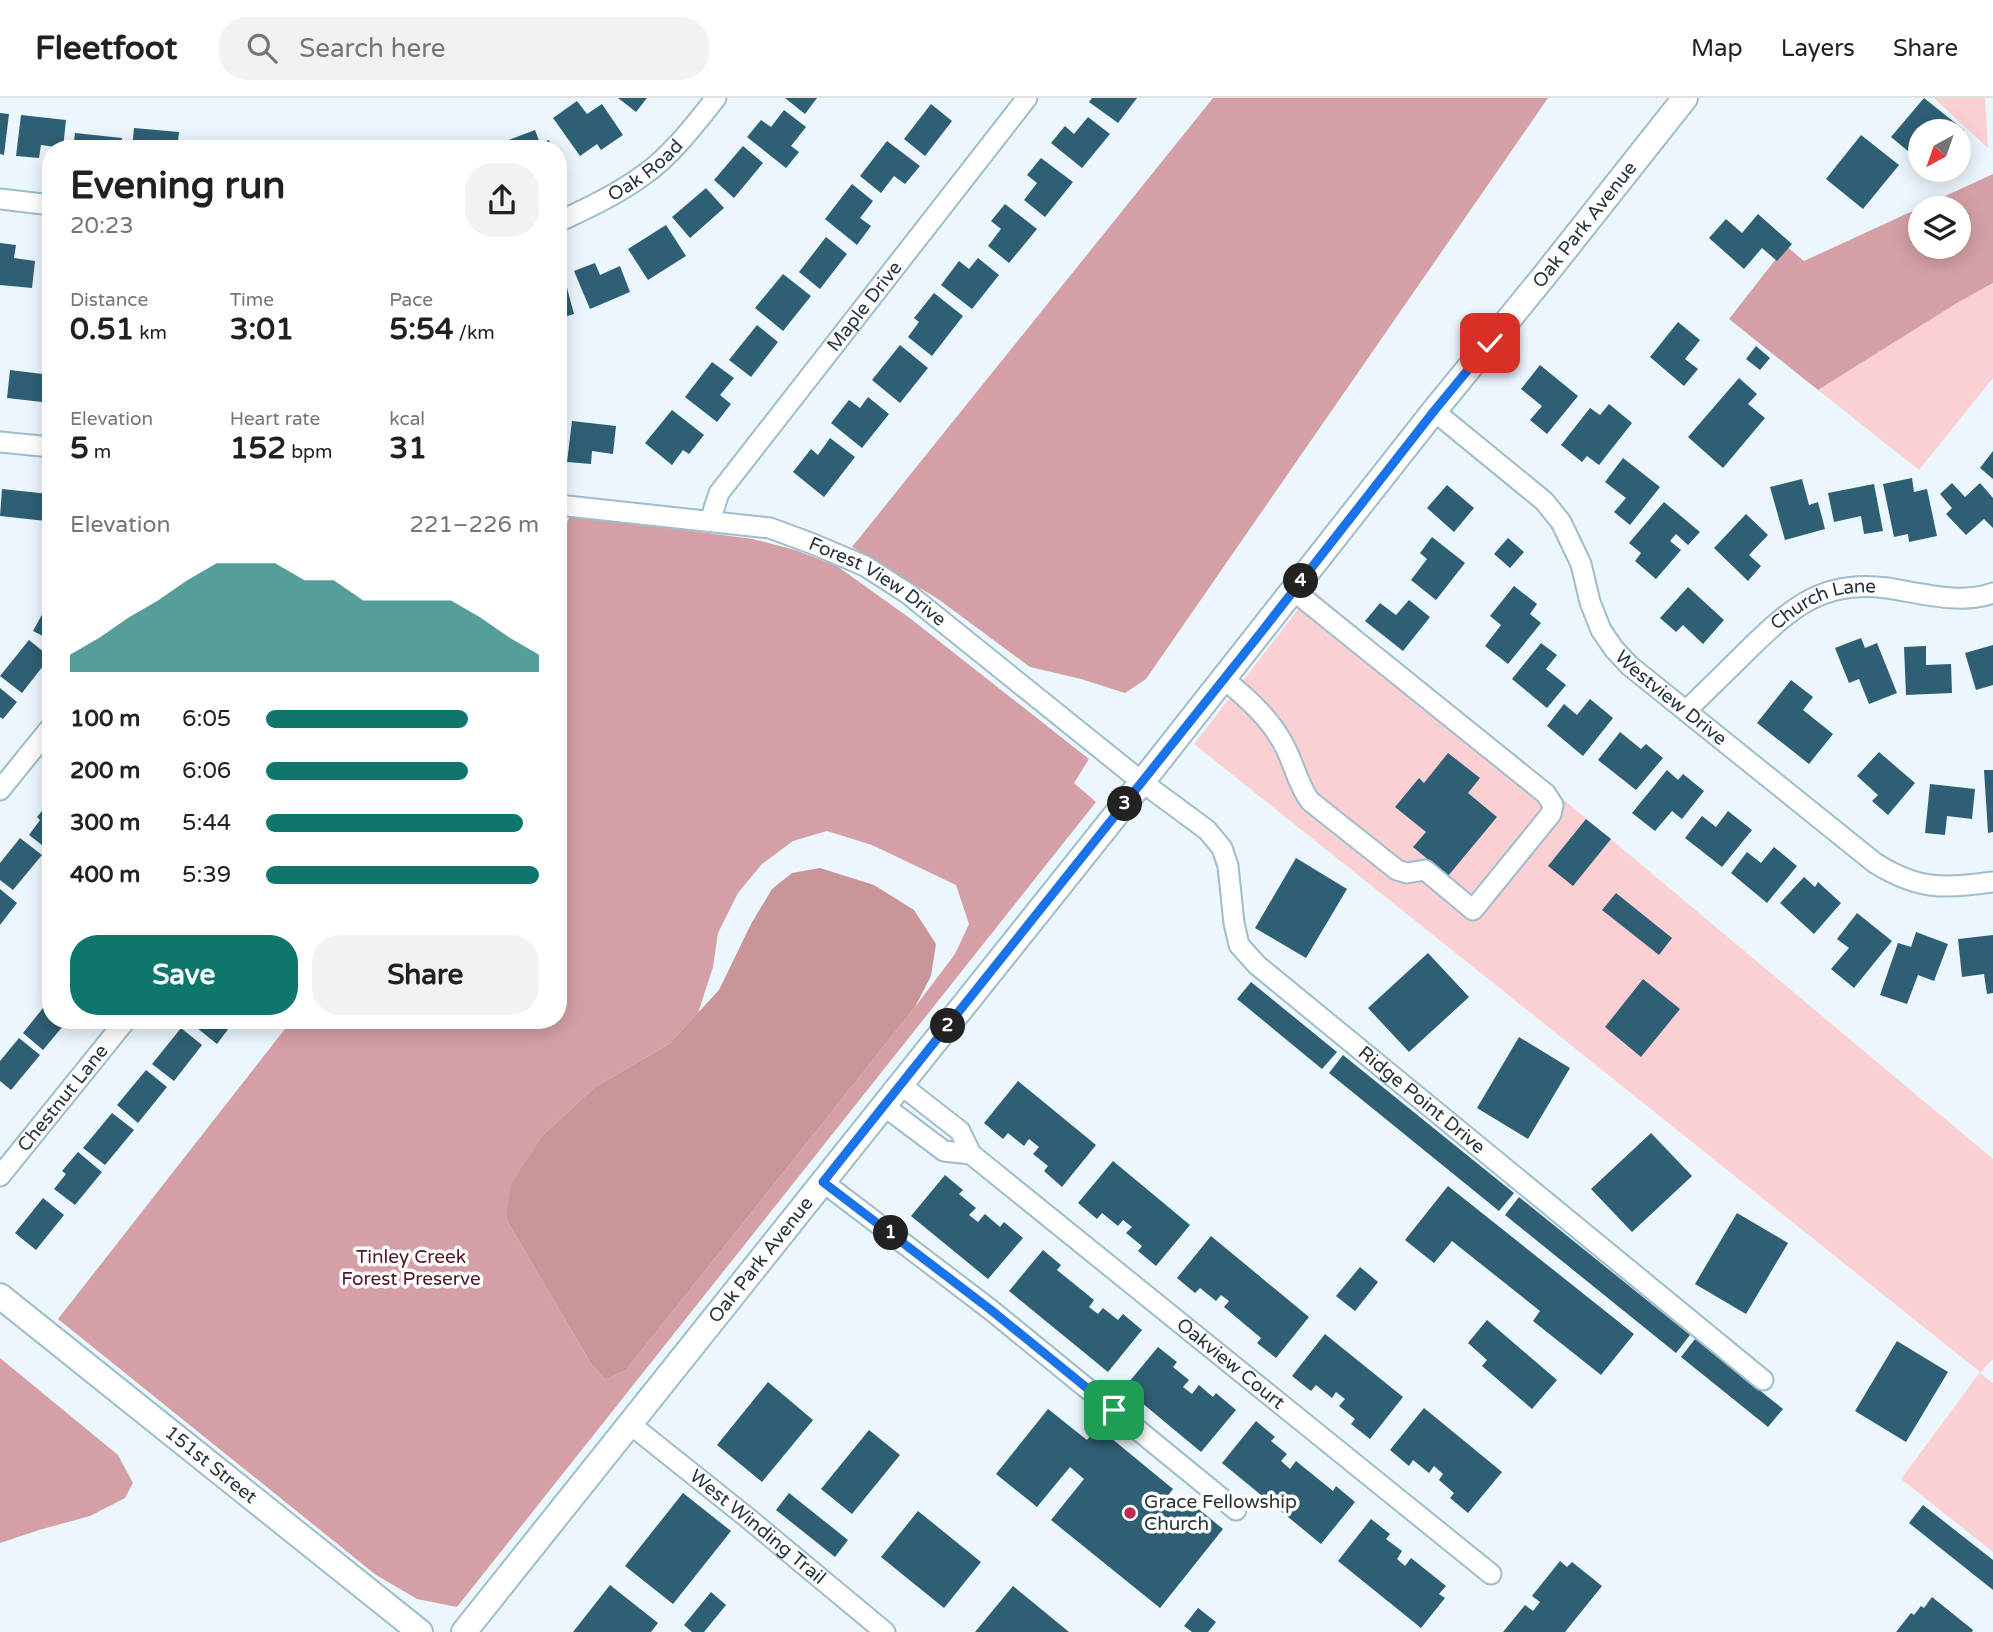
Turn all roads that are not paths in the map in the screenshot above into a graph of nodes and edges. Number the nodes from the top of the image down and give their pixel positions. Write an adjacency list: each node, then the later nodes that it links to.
1 (716, 98): 6 (street, Oak Road)
2 (1027, 98): 11 (street, Maple Drive)
3 (1685, 98): 7 (street, Oak Park Avenue)
4 (0, 199): 5 (street)
5 (42, 204)
6 (567, 218)
7 (1434, 411): 12 (street, Oak Park Avenue); 15 (street, Westview Drive)
8 (0, 442): 9 (street)
9 (42, 446)
10 (567, 506): 11 (street, Forest View Drive)
11 (710, 521): 17 (street, Forest View Drive)
12 (1294, 591): 14 (street, Oak Park Avenue); 14 (street)
13 (1993, 593): 15 (street, Church Lane)
14 (1224, 679): 17 (street, Oak Park Avenue)
15 (1687, 710): 19 (street, Westview Drive)
16 (42, 738): 18 (street)
17 (1142, 782): 21 (street, Oak Park Avenue); 27 (street, Ridge Point Drive)
18 (0, 790)
19 (1993, 882)
20 (119, 1029): 24 (street, Chestnut Lane)
21 (901, 1085): 22 (street, Oak Park Avenue); 23 (street, Oakview Court)
22 (884, 1106): 23 (street, Oakview Court); 25 (street, Oak Park Avenue)
23 (971, 1154): 30 (street, Oakview Court)
24 (0, 1176)
25 (823, 1182): 28 (street, Oak Park Avenue); 29 (street)
26 (0, 1296): 31 (street, 151st Street)
27 (1763, 1380)
28 (630, 1424): 32 (street, Oak Park Avenue); 33 (street, West Winding Trail)
29 (1236, 1510)
30 (1491, 1574)
31 (420, 1632)
32 (464, 1632)
33 (885, 1632)

